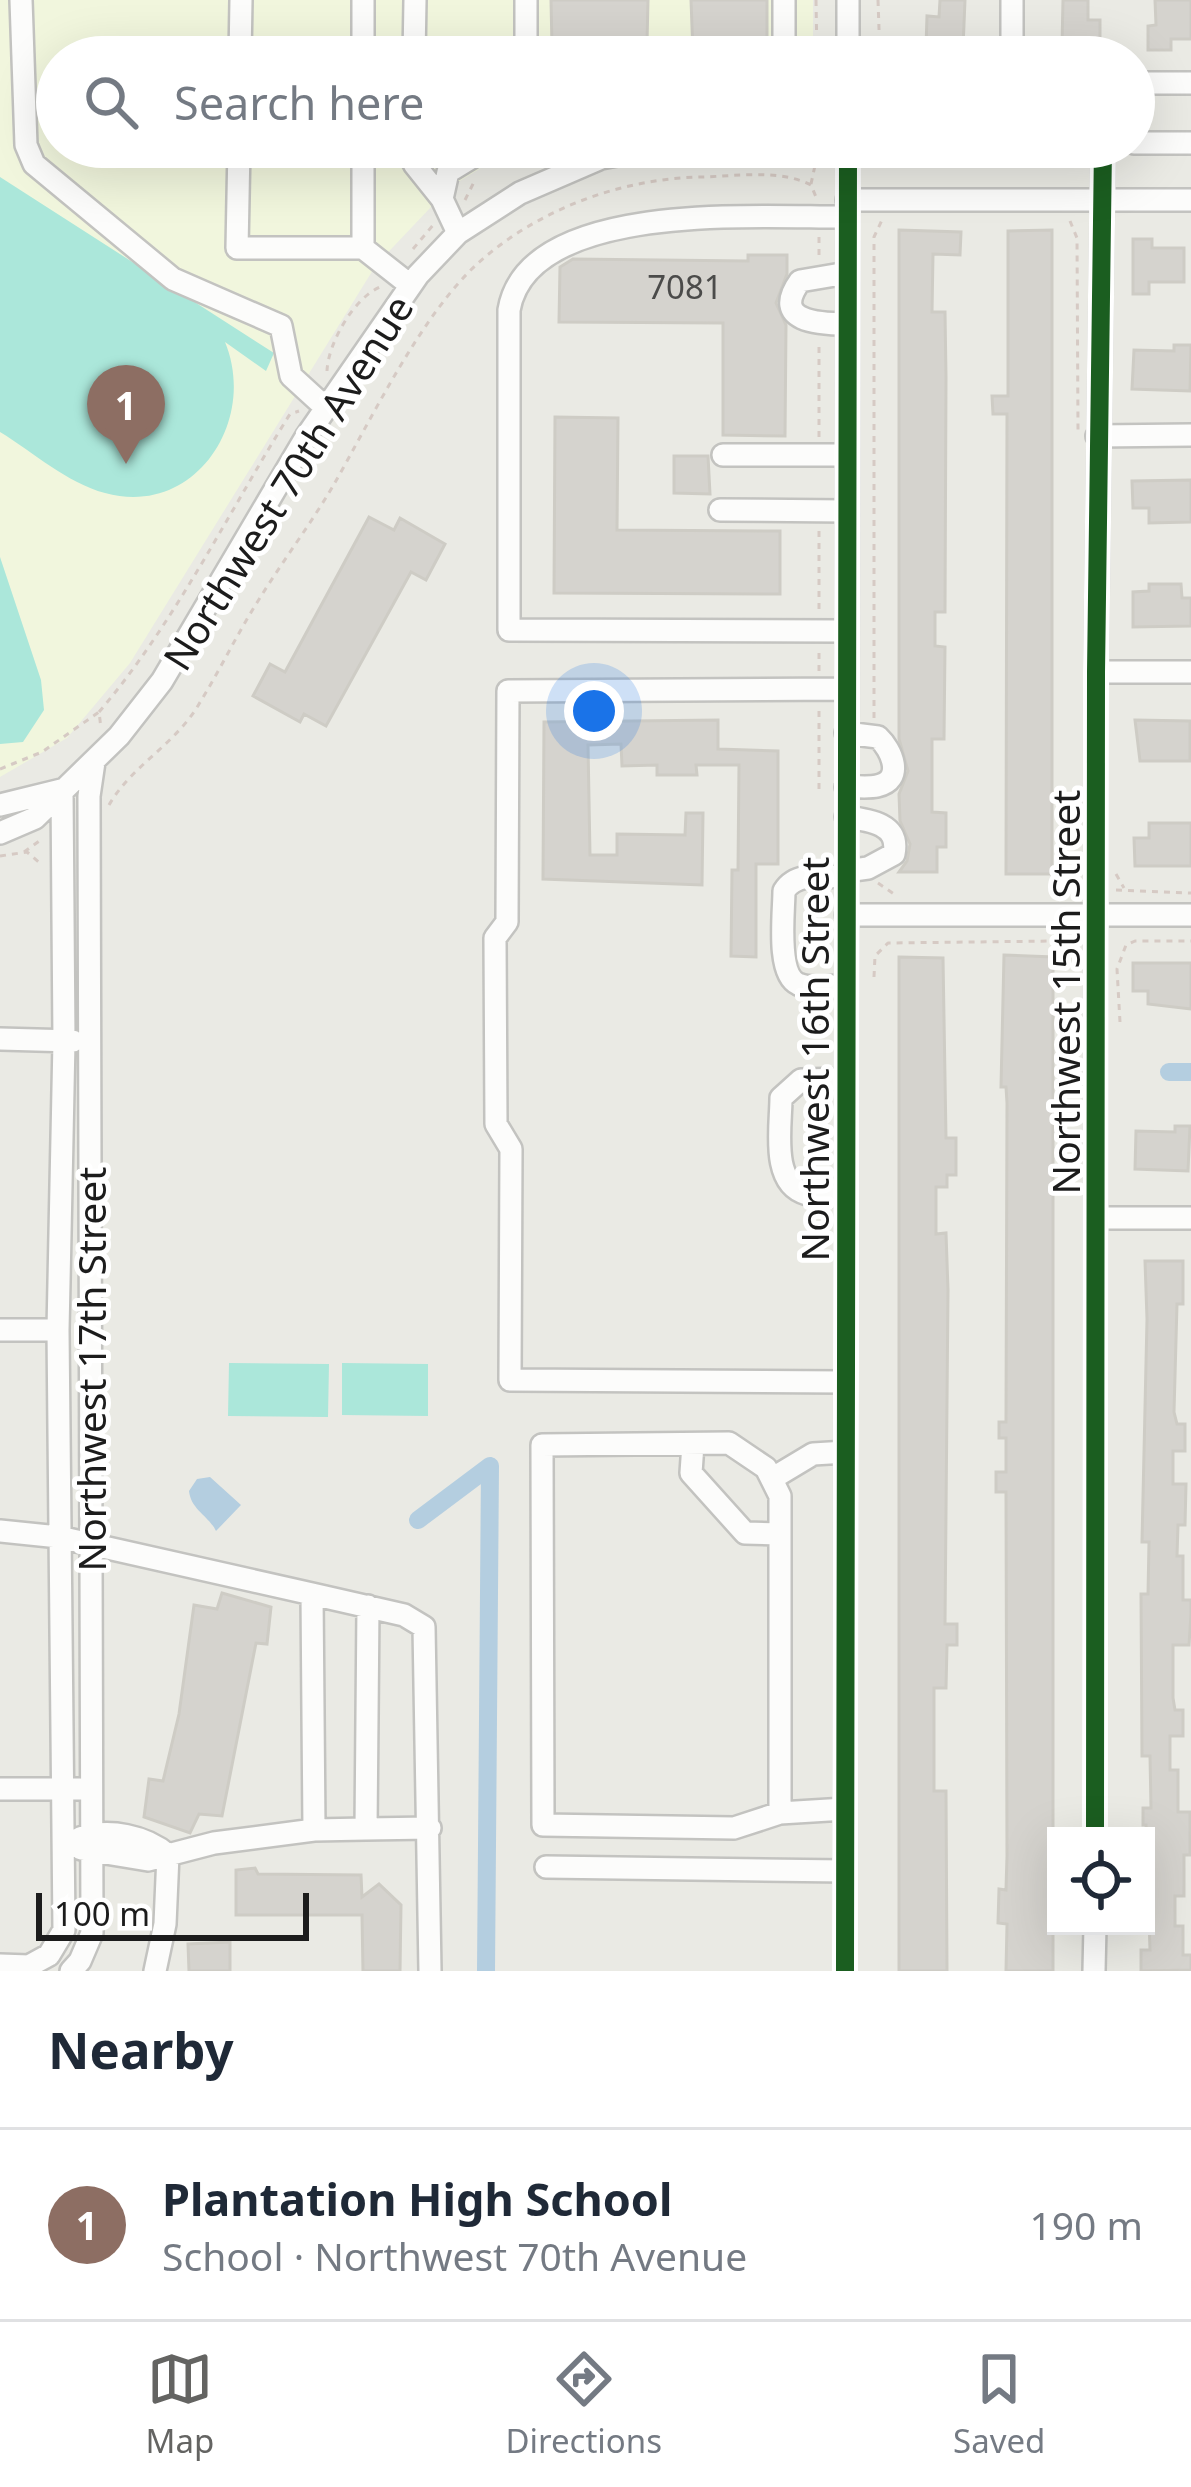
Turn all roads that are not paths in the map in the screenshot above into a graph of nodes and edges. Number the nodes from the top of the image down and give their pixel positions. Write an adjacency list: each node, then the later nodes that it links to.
1 (21, 0): 20 (street)
2 (241, 0): 9 (street)
3 (363, 0): 10 (street)
4 (415, 0): 11 (street)
5 (526, 0): 12 (street)
6 (784, 0): 13 (street)
7 (848, 0): 14 (street)
8 (1012, 0): 15 (street)
9 (240, 36)
10 (363, 36)
11 (415, 36)
12 (526, 36)
13 (784, 36)
14 (848, 36)
15 (1012, 36)
16 (1191, 82): 17 (street)
17 (1155, 83)
18 (1155, 143): 19 (street)
19 (1191, 143)
20 (36, 166)
21 (39, 168): 38 (street)
22 (238, 168): 34 (street)
23 (363, 168): 34 (street)
24 (417, 168): 29 (street)
25 (455, 168): 29 (street)
26 (575, 168): 33 (street, Northwest 70th Avenue)
27 (848, 168): 32 (street, Northwest 16th Street)
28 (1103, 168): 30 (street, Northwest 15th Street)
29 (442, 199): 33 (street)
30 (1102, 200): 31 (street); 32 (street); 39 (street, Northwest 15th Street)
31 (1191, 200)
32 (848, 208): 35 (street, Northwest 16th Street); 45 (street)
33 (458, 233): 36 (street, Northwest 70th Avenue)
34 (363, 248): 36 (street)
35 (847, 273): 37 (street, Northwest 16th Street); 37 (street)
36 (410, 285): 38 (street, Northwest 70th Avenue)
37 (847, 324): 42 (street, Northwest 16th Street)
38 (326, 408): 50 (street, Northwest 70th Avenue)
39 (1088, 432): 40 (street); 46 (street, Northwest 15th Street)
40 (1191, 436)
41 (722, 455): 42 (street)
42 (847, 455): 44 (street, Northwest 16th Street)
43 (720, 510): 44 (street)
44 (847, 511): 45 (street, Northwest 16th Street)
45 (847, 631): 48 (street, Northwest 16th Street)
46 (1096, 672): 47 (street); 57 (street, Northwest 15th Street)
47 (1191, 672)
48 (846, 688): 49 (street, Northwest 16th Street); 70 (street)
49 (846, 733): 51 (street, Northwest 16th Street); 51 (street)
50 (99, 757): 52 (street, Northwest 70th Avenue); 63 (street, Northwest 17th Street)
51 (846, 787): 54 (street, Northwest 16th Street)
52 (62, 790): 53 (street, Northwest 70th Avenue); 55 (street, Northwest 70th Avenue); 62 (street, Northwest 17th Street)
53 (0, 805)
54 (846, 817): 56 (street, Northwest 16th Street); 56 (street)
55 (0, 833)
56 (846, 874): 58 (street, Northwest 16th Street); 60 (street)
57 (1098, 904): 58 (street); 59 (street); 66 (street, Northwest 15th Street)
58 (846, 915): 60 (street, Northwest 16th Street)
59 (1191, 915)
60 (846, 985): 64 (street, Northwest 16th Street)
61 (0, 1039): 62 (street)
62 (64, 1041): 63 (street); 69 (street, Northwest 17th Street)
63 (92, 1042): 77 (street, Northwest 17th Street)
64 (846, 1078): 65 (street, Northwest 16th Street); 65 (street)
65 (846, 1196): 70 (street, Northwest 16th Street)
66 (1097, 1218): 67 (street); 87 (street, Northwest 15th Street)
67 (1191, 1218)
68 (0, 1330): 69 (street)
69 (58, 1330): 76 (street, Northwest 17th Street)
70 (846, 1382): 72 (street, Northwest 16th Street)
71 (693, 1444): 73 (street); 75 (street); 86 (street)
72 (846, 1452): 73 (street); 85 (street, Northwest 16th Street)
73 (773, 1478): 75 (street)
74 (0, 1531): 76 (street)
75 (780, 1534): 86 (street)
76 (59, 1537): 77 (street); 81 (street, Northwest 17th Street)
77 (88, 1545): 78 (street); 80 (street, Northwest 17th Street)
78 (312, 1594): 79 (street); 90 (street)
79 (368, 1606): 88 (street); 89 (street)
80 (92, 1709): 81 (street); 84 (street, Northwest 17th Street)
81 (64, 1710): 82 (street, Northwest 17th Street)
82 (65, 1788): 83 (street); 84 (street); 91 (street, Northwest 17th Street)
83 (0, 1789)
84 (92, 1789): 92 (street, Northwest 17th Street)
85 (845, 1809): 86 (street); 95 (street, Northwest 16th Street)
86 (780, 1813)
87 (1095, 1827)
88 (366, 1828): 89 (street); 90 (street)
89 (430, 1828): 101 (street)
90 (314, 1830): 93 (street)
91 (64, 1844): 92 (street); 97 (street, Northwest 17th Street)
92 (93, 1844): 93 (street); 99 (street, Northwest 17th Street)
93 (169, 1855): 100 (street)
94 (546, 1867): 95 (street)
95 (845, 1871): 102 (street, Northwest 16th Street)
96 (1094, 1935): 103 (street)
97 (50, 1955): 98 (street); 99 (street)
98 (0, 1965)
99 (70, 1971)
100 (155, 1971)
101 (430, 1971)
102 (845, 1971)
103 (1094, 1971)

